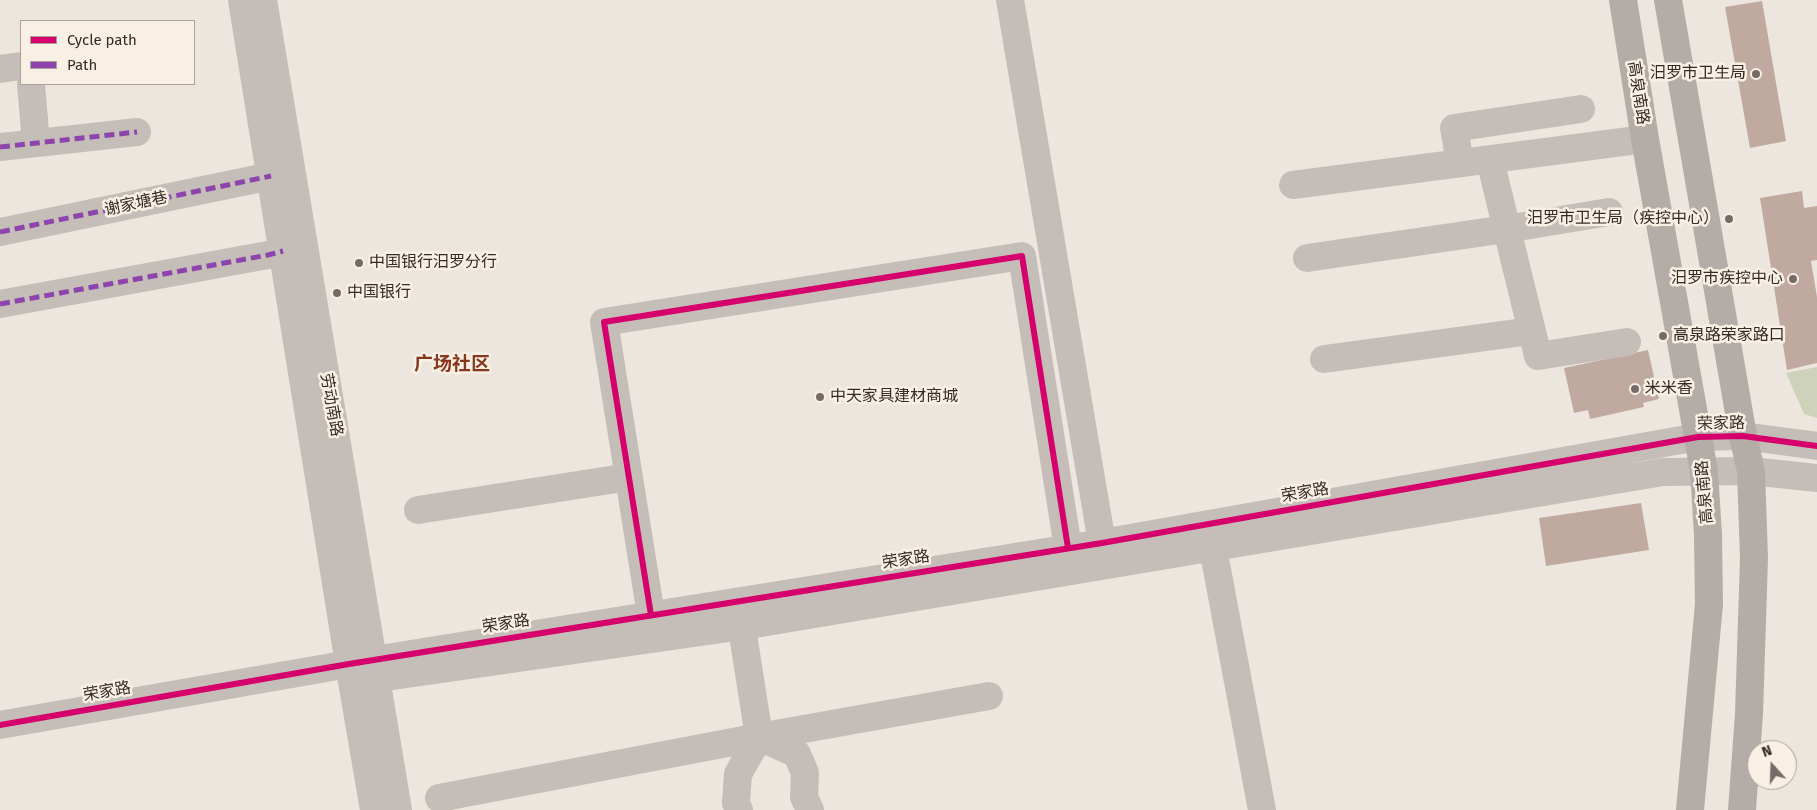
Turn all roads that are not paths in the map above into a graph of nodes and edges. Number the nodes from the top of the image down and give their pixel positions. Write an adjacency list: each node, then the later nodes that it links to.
1 (242, 0): 16 (street, 劳动南路)
2 (263, 0): 40 (street, 劳动南路)
3 (1010, 0): 35 (street)
4 (1622, 0): 11 (main road, 高泉南路)
5 (1668, 0): 27 (main road)
6 (20, 66): 7 (street)
7 (0, 69)
8 (31, 85): 12 (street)
9 (1581, 109): 15 (street)
10 (137, 132): 12 (street)
11 (1645, 139): 14 (street); 28 (main road, 高泉南路)
12 (36, 143): 13 (street)
13 (0, 147)
14 (1490, 160): 15 (street); 19 (street)
15 (1460, 163): 17 (street)
16 (271, 176): 20 (street, 谢家塘巷); 21 (street, 劳动南路)
17 (1293, 185)
18 (1609, 212): 19 (street)
19 (1506, 229): 22 (street); 24 (street)
20 (0, 232)
21 (283, 251): 23 (street); 40 (street, 劳动南路)
22 (1308, 258)
23 (0, 304)
24 (1531, 331): 25 (street); 26 (street)
25 (1627, 342)
26 (1324, 359)
27 (1743, 436): 28 (street, 荣家路); 29 (street, 荣家路); 31 (main road)
28 (1698, 437): 30 (main road, 高泉南路); 35 (street, 荣家路)
29 (1817, 446)
30 (1704, 471): 31 (street, 荣家路); 37 (street, 荣家路); 51 (main road, 高泉南路)
31 (1751, 471): 33 (street, 荣家路); 52 (main road)
32 (629, 477): 34 (street); 36 (street); 39 (street)
33 (1817, 478)
34 (418, 510)
35 (1102, 543): 36 (street, 荣家路)
36 (1068, 548): 38 (street, 荣家路)
37 (1214, 548): 38 (street, 荣家路); 50 (street)
38 (740, 614): 39 (street, 荣家路); 40 (street, 荣家路); 43 (street)
39 (651, 615): 40 (street, 荣家路)
40 (363, 671): 42 (street, 荣家路); 44 (street, 荣家路); 46 (street, 劳动南路); 47 (street, 劳动南路)
41 (989, 696): 43 (street)
42 (0, 725)
43 (759, 737): 45 (street); 48 (street); 49 (street)
44 (0, 740)
45 (439, 798)
46 (374, 810)
47 (398, 810)
48 (739, 810)
49 (810, 810)
50 (1262, 810)
51 (1690, 810)
52 (1742, 810)

